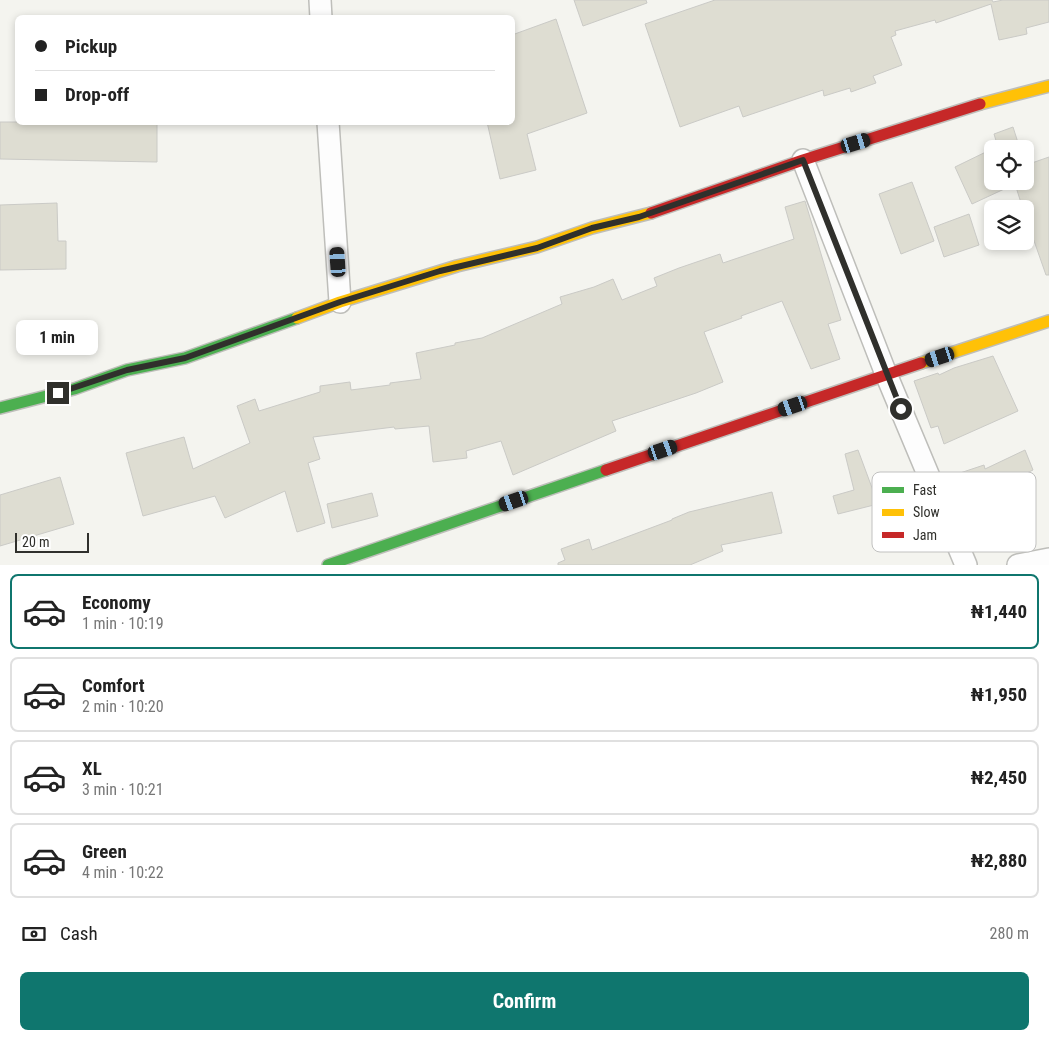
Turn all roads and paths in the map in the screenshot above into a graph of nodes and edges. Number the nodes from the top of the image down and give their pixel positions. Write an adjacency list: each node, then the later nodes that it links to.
1 (320, 0): 2 (street)
2 (321, 15)
3 (1049, 86): 5 (street)
4 (328, 125): 6 (street)
5 (803, 160): 6 (street); 8 (street)
6 (340, 302): 9 (street)
7 (1049, 322): 8 (street)
8 (886, 374): 10 (street); 13 (street)
9 (0, 408)
10 (927, 472)
11 (961, 552): 14 (street)
12 (1049, 559): 15 (street)
13 (328, 565)
14 (966, 565)
15 (1018, 565)

